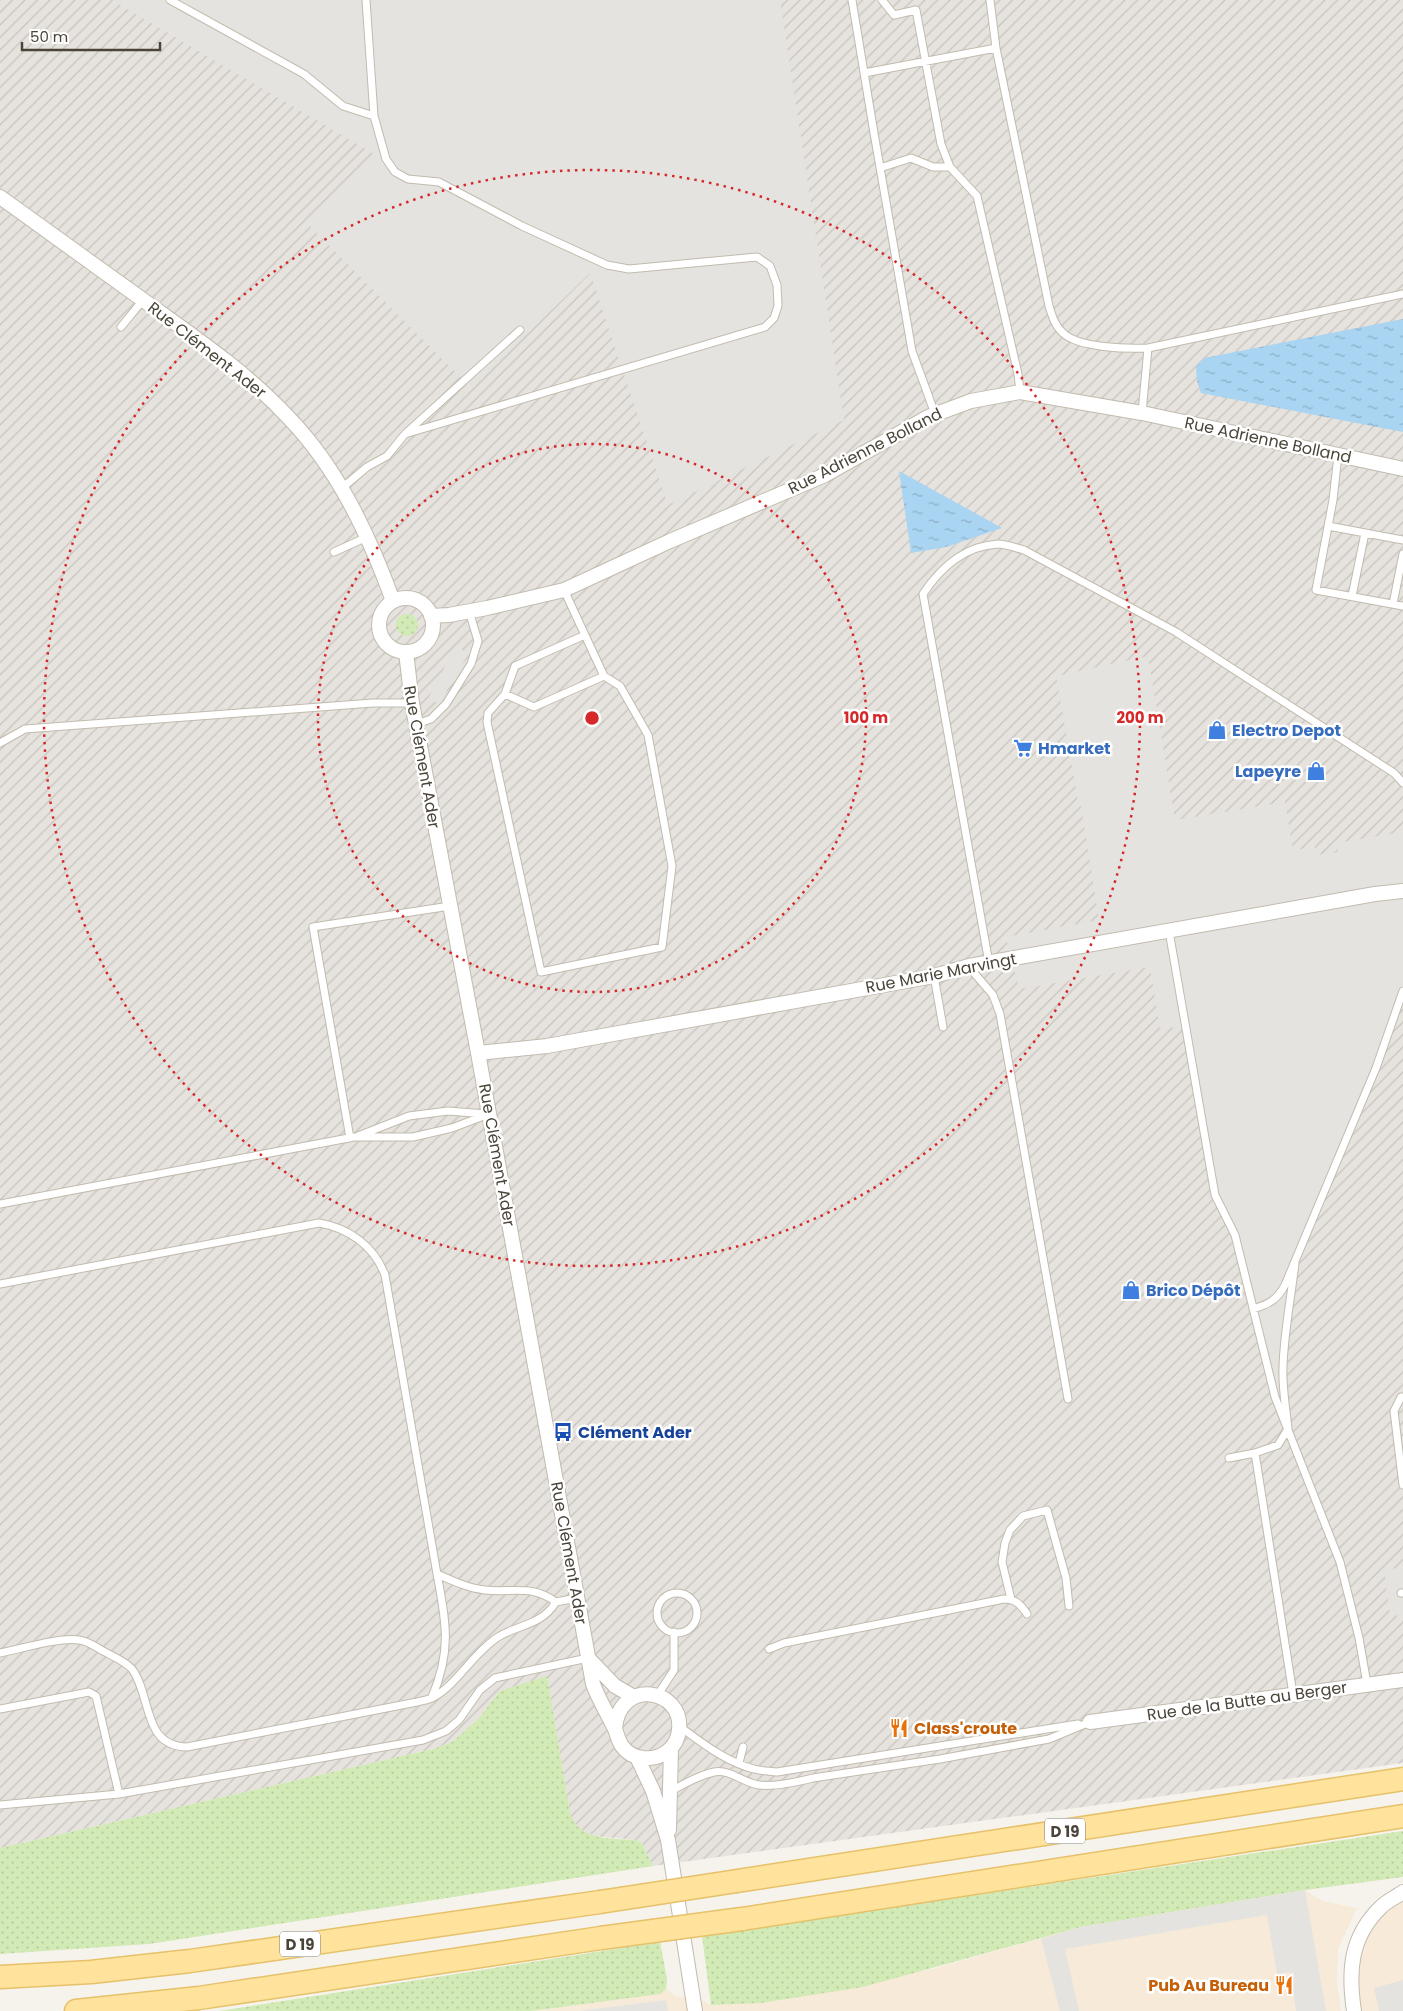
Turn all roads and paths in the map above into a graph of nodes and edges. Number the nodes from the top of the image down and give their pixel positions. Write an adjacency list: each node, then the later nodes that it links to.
1 (170, 0): 9 (lane)
2 (366, 0): 9 (lane)
3 (852, 0): 8 (lane)
4 (882, 0): 7 (lane)
5 (990, 0): 6 (lane)
6 (996, 48): 7 (lane); 17 (lane)
7 (926, 61): 8 (lane); 10 (lane)
8 (864, 73): 11 (lane)
9 (374, 116): 21 (lane)
10 (950, 167): 11 (lane); 18 (lane)
11 (880, 168): 20 (lane)
12 (0, 197): 14 (street, Rue Clément Ader)
13 (1403, 294): 17 (lane)
14 (143, 300): 15 (lane); 24 (street, Rue Clément Ader)
15 (121, 327)
16 (520, 330): 21 (lane)
17 (1148, 348): 19 (lane)
18 (1020, 392): 19 (street, Rue Adrienne Bolland); 20 (street, Rue Adrienne Bolland)
19 (1142, 413): 22 (street, Rue Adrienne Bolland)
20 (935, 414): 31 (street, Rue Adrienne Bolland)
21 (405, 434): 24 (lane)
22 (1338, 455): 23 (street, Rue Adrienne Bolland); 25 (lane)
23 (1403, 469)
24 (342, 488): 27 (street, Rue Clément Ader)
25 (1328, 526): 26 (lane); 32 (lane)
26 (1365, 533): 28 (lane); 32 (lane)
27 (367, 537): 29 (lane); 33 (street, Rue Clément Ader)
28 (1403, 540)
29 (334, 552)
30 (1403, 554): 34 (lane)
31 (564, 590): 36 (street, Rue Adrienne Bolland); 38 (lane)
32 (1352, 596): 34 (lane)
33 (393, 601): 37 (street); 39 (street)
34 (1393, 604): 35 (lane)
35 (1403, 606)
36 (469, 611): 37 (street, Rue Adrienne Bolland); 43 (lane)
37 (431, 616): 39 (street)
38 (585, 635): 40 (lane); 41 (lane)
39 (406, 652): 42 (street, Rue Clément Ader)
40 (604, 676): 41 (lane); 41 (lane)
41 (505, 694)
42 (412, 703): 43 (street, Rue Clément Ader); 44 (lane)
43 (416, 724): 47 (street, Rue Clément Ader)
44 (0, 743)
45 (1403, 783): 49 (lane)
46 (1403, 891): 48 (street, Rue Marie Marvingt)
47 (450, 906): 54 (street, Rue Clément Ader); 56 (lane)
48 (1169, 930): 49 (street, Rue Marie Marvingt); 60 (lane)
49 (989, 963): 50 (street, Rue Marie Marvingt)
50 (969, 966): 51 (street, Rue Marie Marvingt); 62 (lane)
51 (934, 976): 53 (lane); 54 (street, Rue Marie Marvingt)
52 (1403, 992): 58 (lane)
53 (943, 1027)
54 (478, 1053): 55 (street, Rue Clément Ader)
55 (488, 1114): 56 (lane); 56 (lane); 68 (street, Rue Clément Ader)
56 (352, 1138): 57 (lane)
57 (0, 1204)
58 (1295, 1263): 60 (lane); 63 (lane)
59 (0, 1284): 67 (lane)
60 (1253, 1309): 63 (lane)
61 (1403, 1397): 66 (lane)
62 (1068, 1399)
63 (1288, 1429): 64 (lane); 78 (lane)
64 (1255, 1453): 65 (lane); 79 (lane)
65 (1229, 1458)
66 (1403, 1486)
67 (437, 1574): 70 (lane); 82 (lane)
68 (577, 1598): 70 (lane); 76 (street, Rue Clément Ader)
69 (1011, 1599): 71 (lane); 72 (lane); 74 (lane)
70 (556, 1602): 82 (lane)
71 (1069, 1606)
72 (1027, 1614)
73 (674, 1632): 73 (lane); 80 (lane)
74 (769, 1649)
75 (0, 1653): 82 (lane)
76 (588, 1658): 81 (street); 86 (street, Rue Clément Ader); 95 (lane)
77 (1403, 1680): 78 (street, Rue de la Butte au Berger)
78 (1366, 1684): 79 (street, Rue de la Butte au Berger)
79 (1293, 1694): 84 (street, Rue de la Butte au Berger)
80 (657, 1696): 81 (street); 85 (street)
81 (634, 1697): 86 (street)
82 (432, 1698)
83 (0, 1709): 95 (lane)
84 (1090, 1722): 91 (lane); 93 (lane)
85 (679, 1726): 88 (street, Rue Clément Ader); 90 (lane)
86 (615, 1728): 89 (street, Rue Clément Ader)
87 (743, 1747): 90 (lane)
88 (671, 1748): 89 (street); 94 (street, Rue Clément Ader)
89 (637, 1757): 98 (street, Rue Clément Ader)
90 (739, 1763): 91 (lane)
91 (794, 1768): 93 (lane)
92 (1403, 1779): 100 (main road, D 19, bridge)
93 (795, 1782): 94 (lane)
94 (671, 1791): 98 (street, Rue Clément Ader)
95 (118, 1794): 96 (lane)
96 (0, 1805)
97 (1403, 1816): 101 (main road, D 19, bridge)
98 (668, 1840): 102 (street, Rue Clément Ader)
99 (1403, 1892): 103 (street)
100 (0, 1976)
101 (76, 2011)
102 (695, 2011)
103 (1354, 2011)

